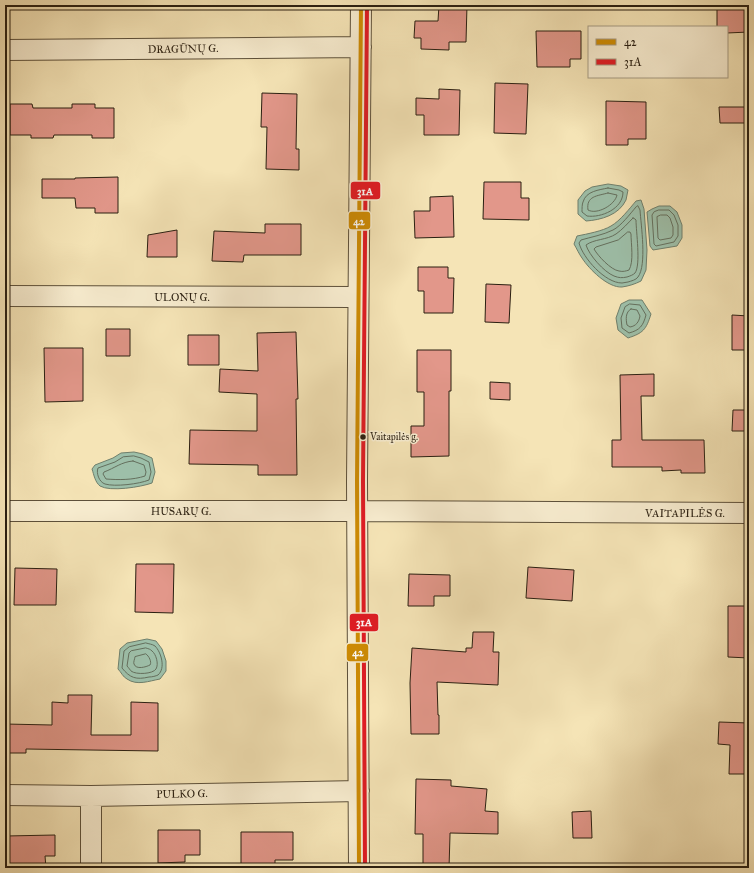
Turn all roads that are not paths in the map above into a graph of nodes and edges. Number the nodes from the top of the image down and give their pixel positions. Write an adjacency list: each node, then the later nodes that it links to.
1 (361, 5): 2 (street)
2 (362, 47): 3 (street, DRAGŪNŲ G.); 5 (street)
3 (5, 50)
4 (5, 296): 5 (street, ULONŲ G.)
5 (358, 297): 6 (street)
6 (358, 511): 7 (street, HUSARŲ G.); 8 (street, VAITAPILĖS G.); 9 (street)
7 (5, 512)
8 (749, 513)
9 (360, 791): 11 (street, PULKO G.); 13 (street)
10 (5, 795): 11 (street, PULKO G.)
11 (91, 796): 12 (street)
12 (91, 868)
13 (359, 868)

